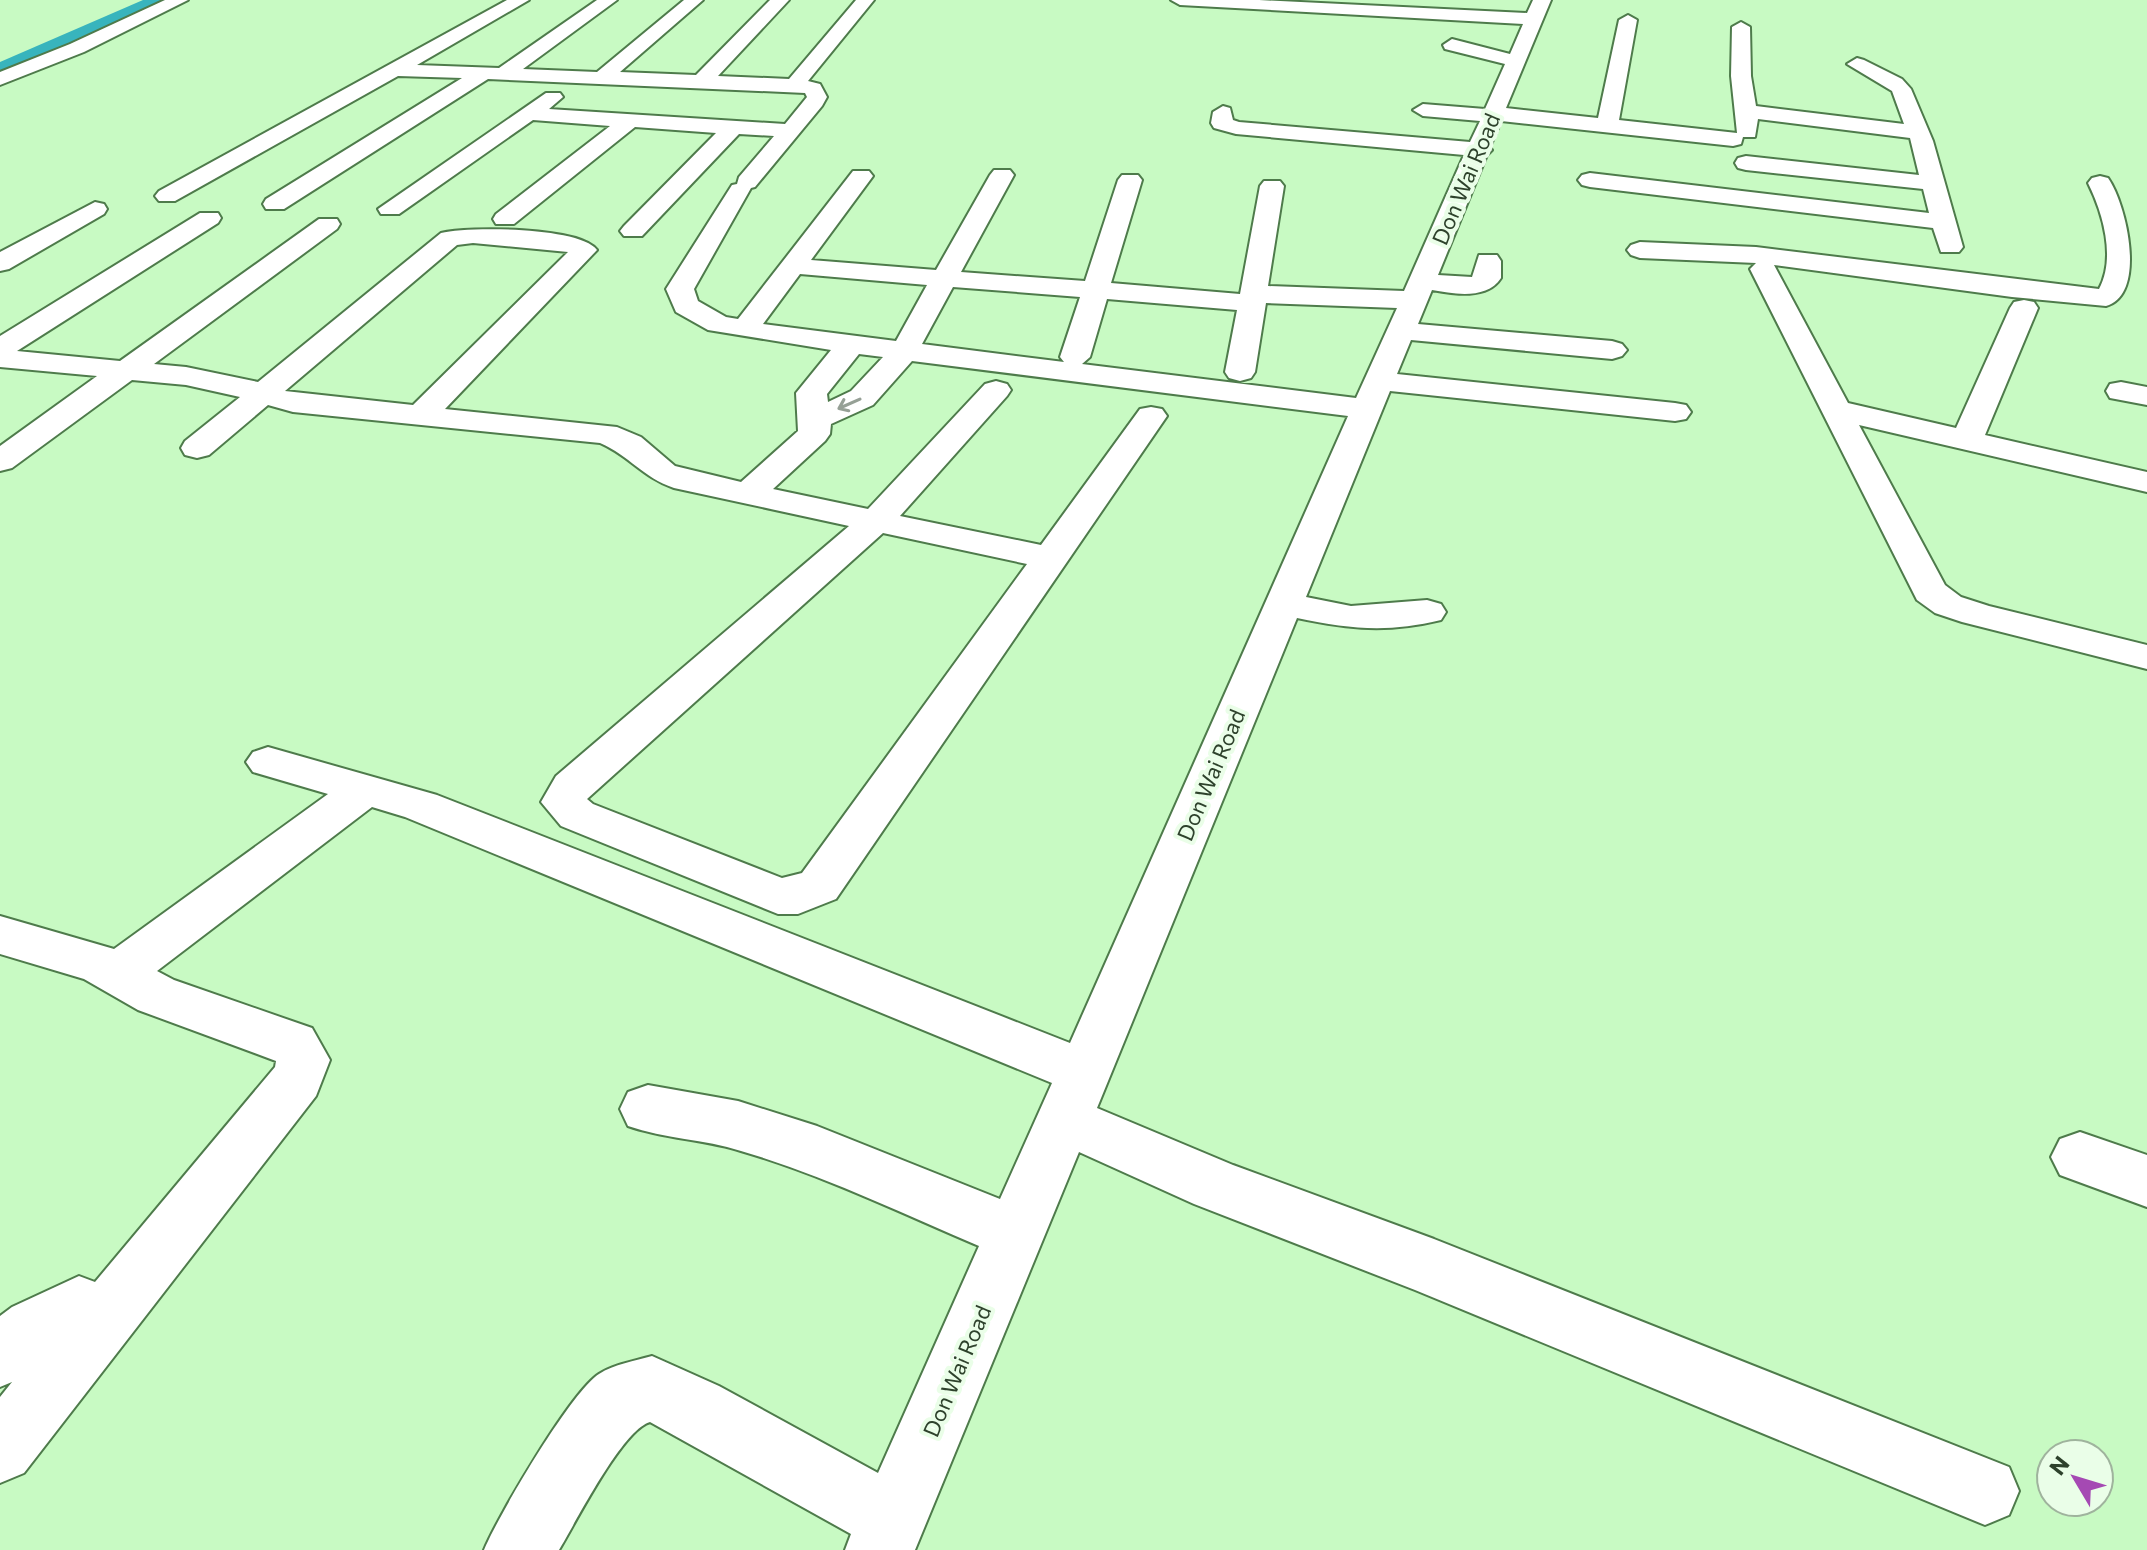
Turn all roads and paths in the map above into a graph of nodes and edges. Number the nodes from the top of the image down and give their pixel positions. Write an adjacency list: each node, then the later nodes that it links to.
1 (179, 0): 14 (street)
2 (520, 0): 18 (street)
3 (608, 0): 19 (street)
4 (694, 0): 21 (street)
5 (780, 0): 22 (street)
6 (865, 0): 23 (street)
7 (1180, 0): 8 (street)
8 (1372, 6): 9 (street)
9 (1538, 10): 16 (street, Don Wai Road)
10 (1628, 20): 29 (street)
11 (1741, 27): 33 (street)
12 (1452, 45): 16 (street)
13 (30, 46): 14 (street)
14 (70, 49): 15 (street); 20 (street)
15 (97, 54)
16 (1515, 61): 28 (street, Don Wai Road)
17 (1857, 64): 32 (street)
18 (398, 70): 19 (street); 42 (street)
19 (493, 75): 21 (street); 44 (street)
20 (0, 79)
21 (590, 79): 22 (street); 26 (street)
22 (700, 83): 23 (street)
23 (794, 85): 31 (street)
24 (1423, 110): 28 (street)
25 (1223, 112): 28 (street)
26 (530, 114): 27 (street); 46 (street)
27 (631, 120): 30 (street); 48 (street)
28 (1492, 121): 29 (street); 61 (street, Don Wai Road)
29 (1608, 122): 33 (street)
30 (734, 127): 31 (street); 51 (street)
31 (790, 131): 64 (street)
32 (1917, 132): 33 (street); 39 (street)
33 (1745, 137): 34 (street); 43 (street)
34 (1771, 165): 39 (street); 43 (street)
35 (1002, 175): 57 (street)
36 (861, 176): 56 (street)
37 (1130, 180): 59 (street)
38 (1590, 180): 43 (street)
39 (1933, 183): 49 (street)
40 (2100, 183): 58 (street)
41 (1272, 186): 60 (street)
42 (167, 196)
43 (1756, 203): 49 (street); 54 (street)
44 (275, 204)
45 (95, 209): 55 (street)
46 (390, 209)
47 (209, 218): 66 (street)
48 (505, 219)
49 (1943, 222): 58 (street)
50 (328, 224): 70 (street)
51 (633, 231)
52 (1640, 250): 54 (street)
53 (1488, 261): 61 (street)
54 (1760, 262): 58 (street); 75 (street)
55 (0, 263)
56 (793, 266): 57 (street); 63 (street)
57 (944, 279): 59 (street); 65 (street)
58 (1955, 281)
59 (1096, 291): 60 (street); 68 (street)
60 (1252, 304): 61 (street); 71 (street)
61 (1412, 308): 67 (street); 74 (street, Don Wai Road)
62 (2024, 308): 80 (street)
63 (751, 321)
64 (852, 344): 65 (street); 79 (street)
65 (907, 346): 74 (street); 79 (street, one-way to 79)
66 (0, 349)
67 (1612, 350)
68 (1075, 357)
69 (0, 358): 70 (street)
70 (128, 369): 73 (street); 82 (street)
71 (1240, 372)
72 (996, 390): 85 (street)
73 (264, 395): 77 (street); 77 (street); 81 (street)
74 (1375, 395): 76 (street); 87 (street, Don Wai Road)
75 (1837, 410): 80 (street); 89 (street)
76 (1675, 412)
77 (421, 415): 84 (street)
78 (1151, 416): 86 (street)
79 (815, 419): 84 (street)
80 (1968, 438): 83 (street)
81 (197, 448)
82 (0, 461)
83 (2147, 482)
84 (748, 494): 85 (street)
85 (876, 521): 86 (street); 86 (street)
86 (1051, 558)
87 (1284, 604): 88 (street); 94 (street, Don Wai Road)
88 (1427, 612)
89 (2147, 657)
90 (268, 762): 91 (street)
91 (365, 789): 93 (street); 94 (street)
92 (0, 935): 93 (street)
93 (119, 972): 99 (street)
94 (1074, 1096): 98 (street, Don Wai Road); 102 (street)
95 (648, 1109): 98 (street)
96 (2080, 1157): 97 (street)
97 (2147, 1181)
98 (1016, 1233): 103 (street, Don Wai Road)
99 (91, 1336): 100 (street); 101 (street)
100 (0, 1355)
101 (0, 1449)
102 (1985, 1491)
103 (886, 1535): 104 (street)
104 (519, 1550)

